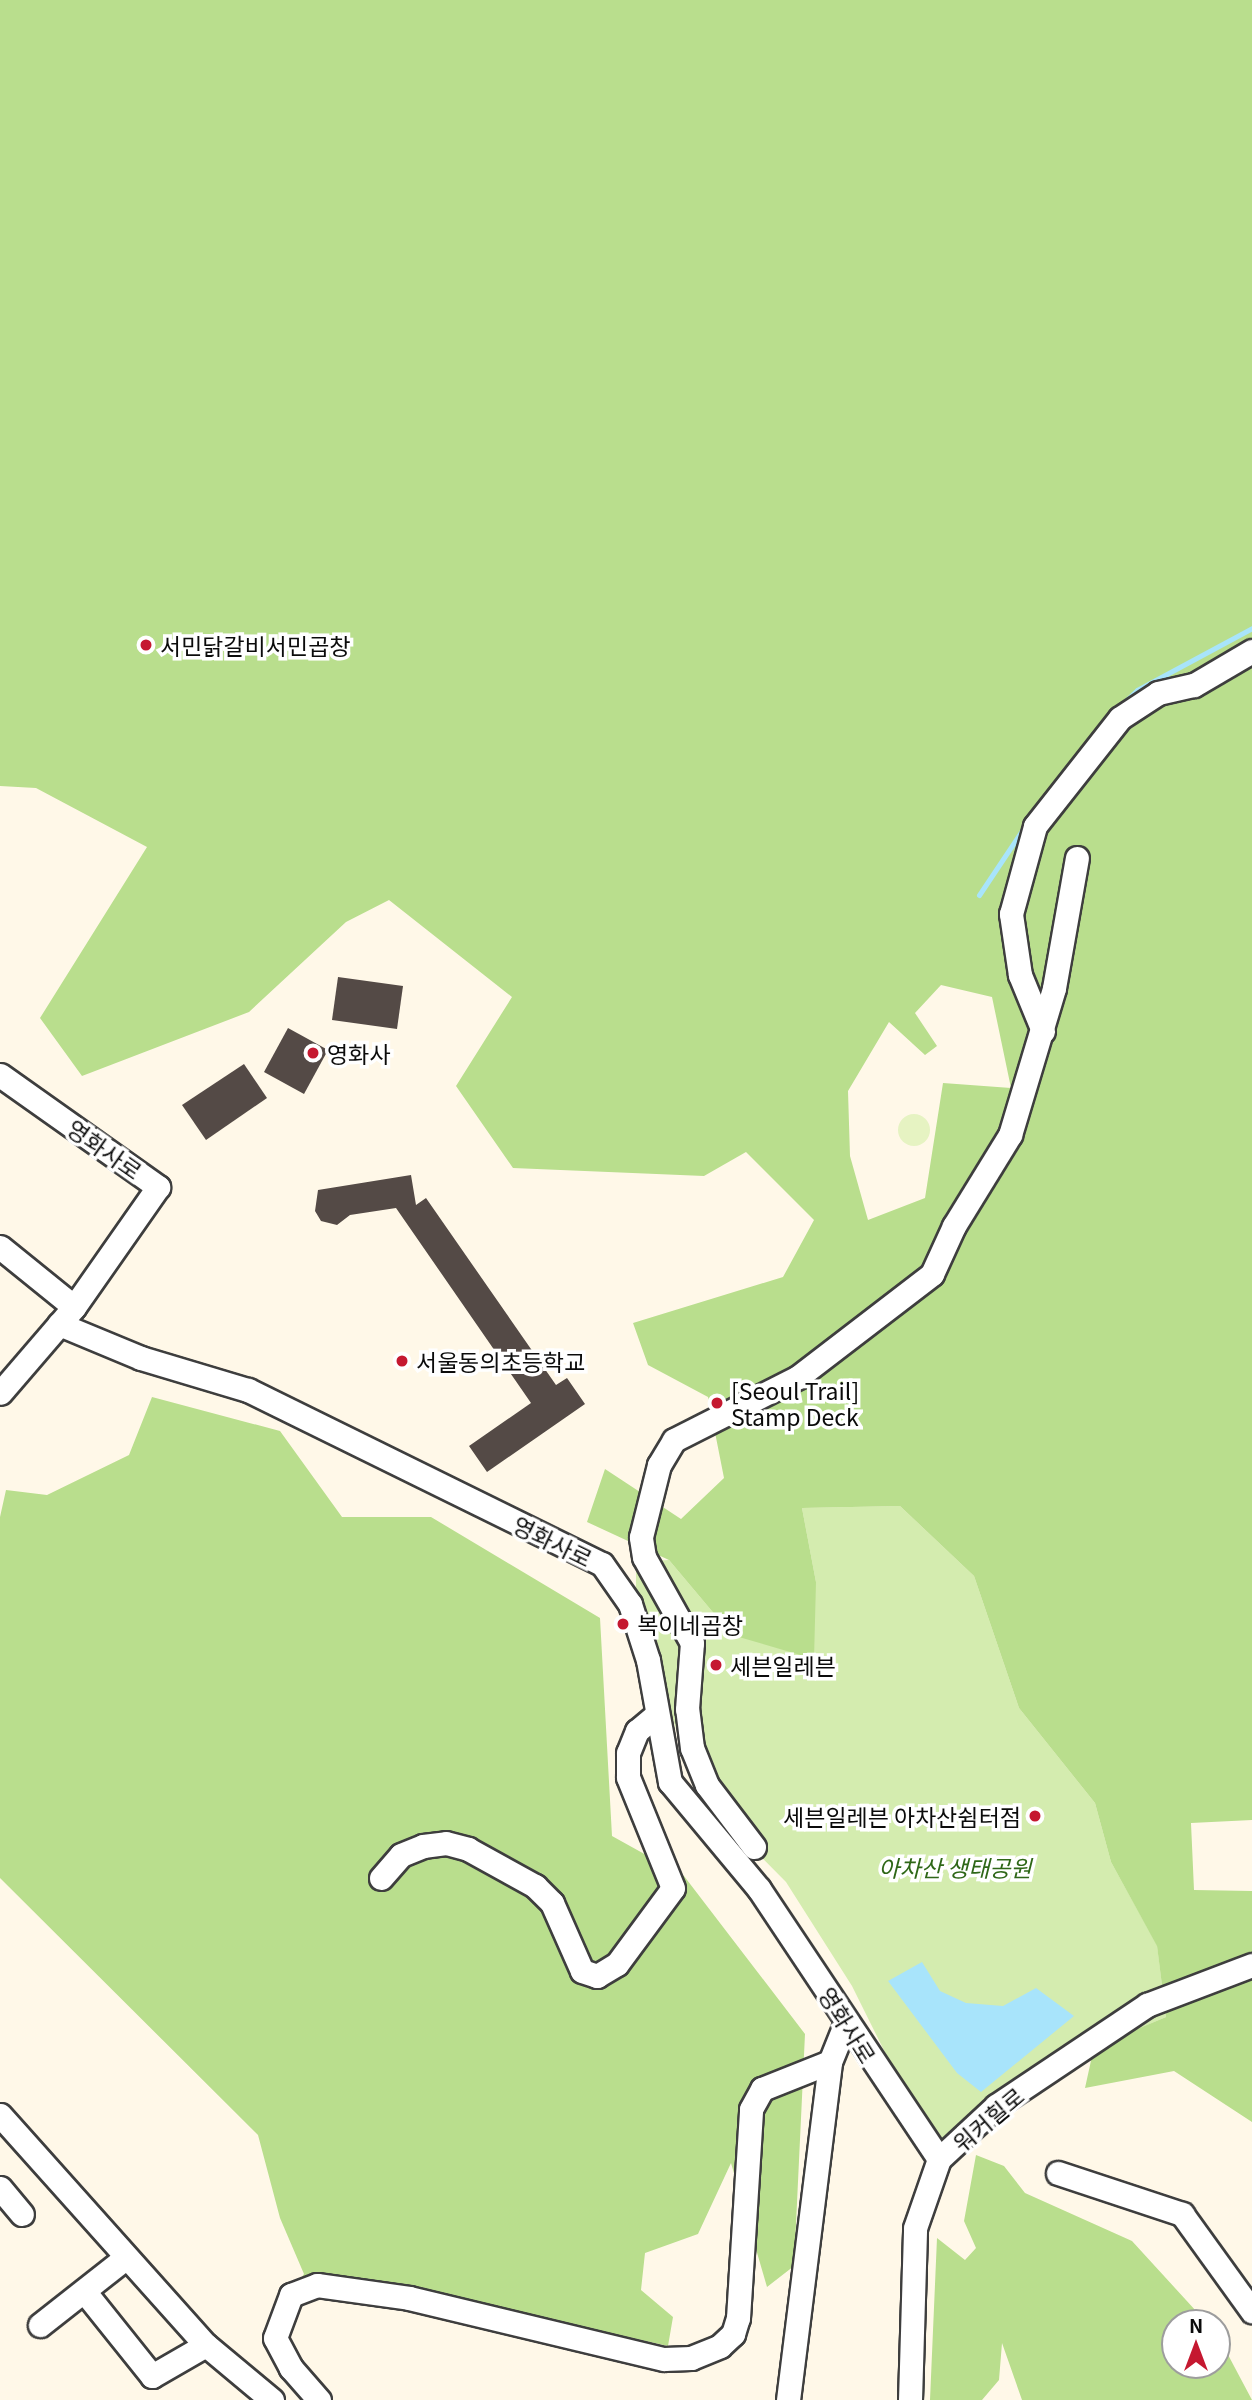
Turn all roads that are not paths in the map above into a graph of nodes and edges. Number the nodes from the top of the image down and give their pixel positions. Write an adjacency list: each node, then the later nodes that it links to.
1 (1252, 651): 3 (street)
2 (1077, 858): 3 (street)
3 (1043, 1031): 9 (street)
4 (0, 1075): 6 (street, 영화사로)
5 (0, 1247): 6 (street)
6 (66, 1315): 7 (street); 8 (street, 영화사로)
7 (0, 1393)
8 (655, 1716): 10 (street); 12 (street, 영화사로)
9 (754, 1847)
10 (381, 1878)
11 (1252, 1965): 15 (street, 워커힐로)
12 (845, 2025): 13 (street); 15 (street, 영화사로)
13 (830, 2062): 25 (street); 26 (street)
14 (0, 2115): 19 (street)
15 (939, 2159): 27 (street, 워커힐로)
16 (1058, 2173): 21 (street)
17 (0, 2188): 18 (street)
18 (22, 2214)
19 (125, 2259): 20 (street); 23 (street)
20 (84, 2291): 22 (street); 23 (street)
21 (1252, 2311)
22 (40, 2325)
23 (206, 2345): 24 (street)
24 (271, 2400)
25 (319, 2400)
26 (788, 2400)
27 (910, 2400)

